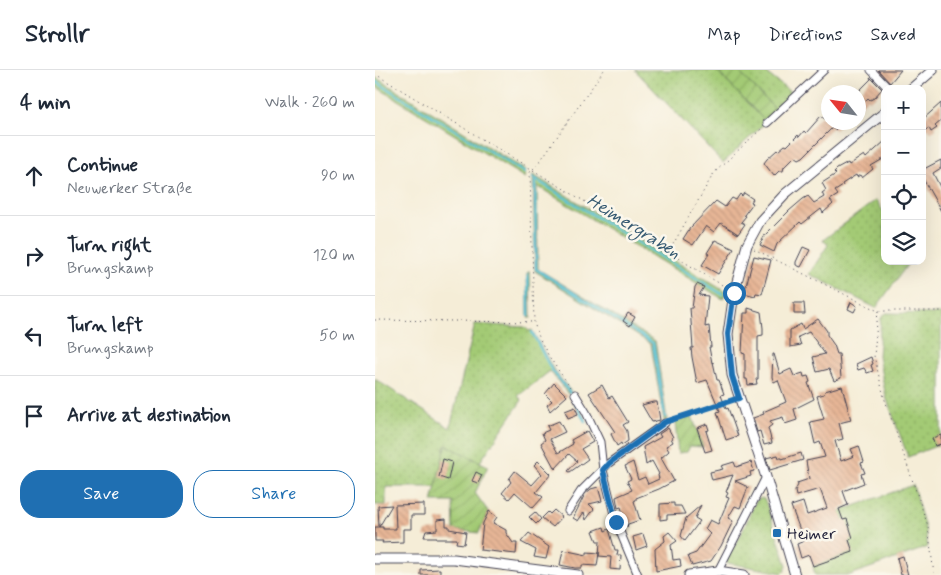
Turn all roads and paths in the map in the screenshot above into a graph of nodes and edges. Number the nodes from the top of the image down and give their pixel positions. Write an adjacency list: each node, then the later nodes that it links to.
1 (604, 70): 10 (path)
2 (824, 70): 9 (street)
3 (871, 70): 6 (street)
4 (933, 70): 7 (street)
5 (375, 74): 10 (path)
6 (885, 85)
7 (916, 85)
8 (881, 115): 11 (street)
9 (767, 123): 12 (path)
10 (531, 170): 12 (path); 17 (path)
11 (747, 245): 13 (street); 14 (path)
12 (668, 253): 13 (path)
13 (734, 293): 19 (street)
14 (878, 311): 15 (path); 31 (path)
15 (941, 311)
16 (375, 320): 17 (path)
17 (534, 322): 18 (path)
18 (575, 394): 21 (street)
19 (739, 398): 20 (path); 22 (street)
20 (665, 422): 21 (street)
21 (603, 470): 23 (street); 27 (street)
22 (766, 477): 25 (street); 30 (street)
23 (568, 511)
24 (375, 559): 26 (street)
25 (718, 571): 28 (street); 29 (street)
26 (577, 575)
27 (638, 575)
28 (689, 575)
29 (744, 575)
30 (795, 575)
31 (933, 575)

